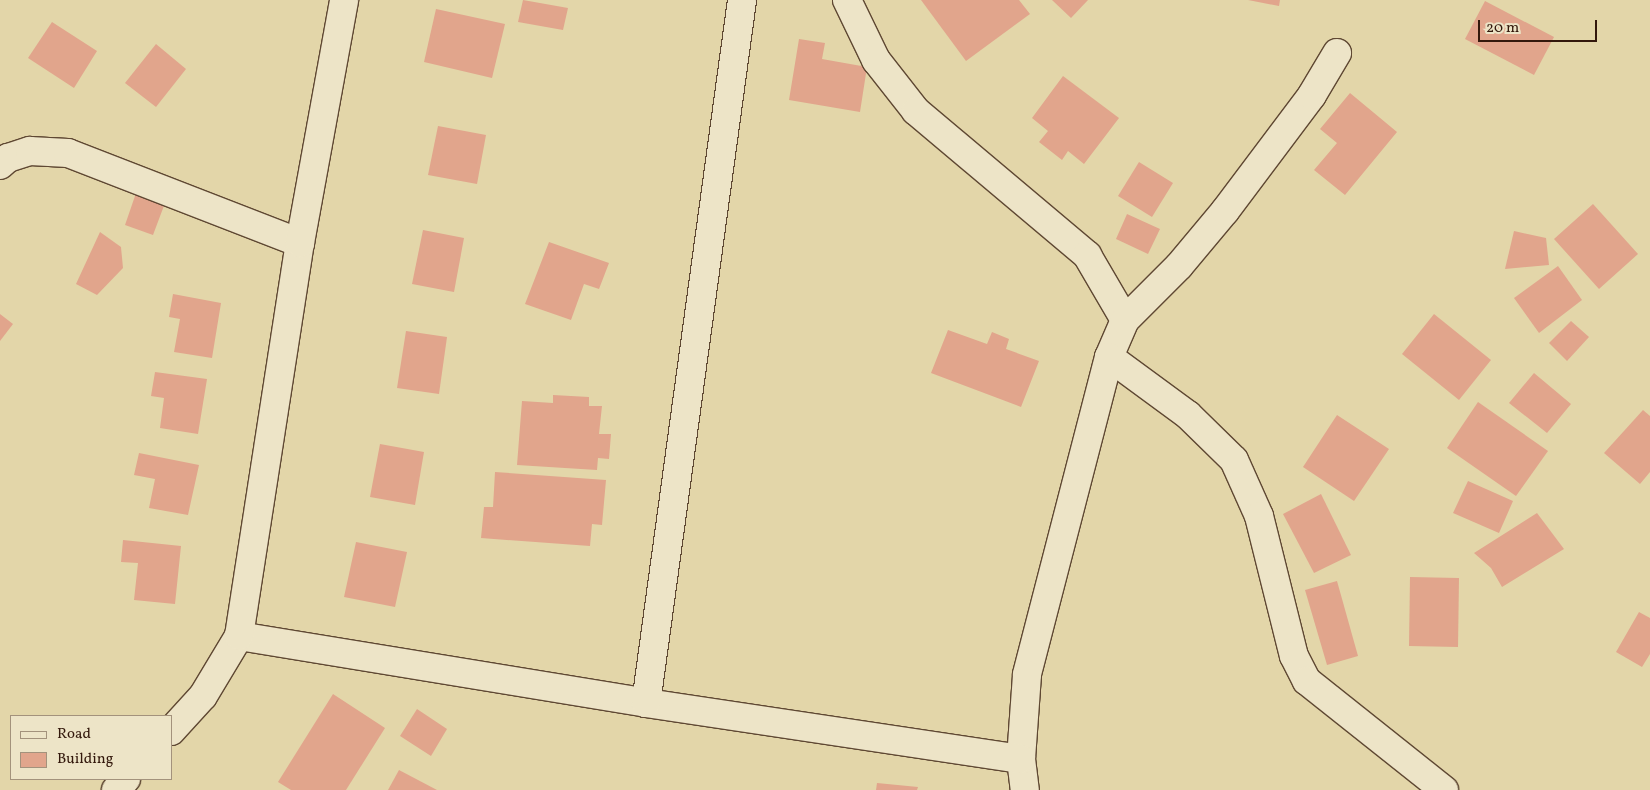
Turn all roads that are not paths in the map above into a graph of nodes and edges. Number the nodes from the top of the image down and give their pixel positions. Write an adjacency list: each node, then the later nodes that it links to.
1 (344, 0): 6 (street)
2 (742, 0): 10 (street)
3 (847, 0): 7 (street)
4 (1337, 53): 7 (street)
5 (0, 165): 6 (street)
6 (300, 243): 9 (street)
7 (1125, 320): 8 (street)
8 (1109, 357): 12 (street); 16 (street)
9 (239, 636): 10 (street); 11 (street)
10 (646, 703): 12 (street)
11 (172, 730)
12 (1021, 759): 15 (street)
13 (125, 780): 14 (street)
14 (116, 790)
15 (1026, 790)
16 (1444, 790)

